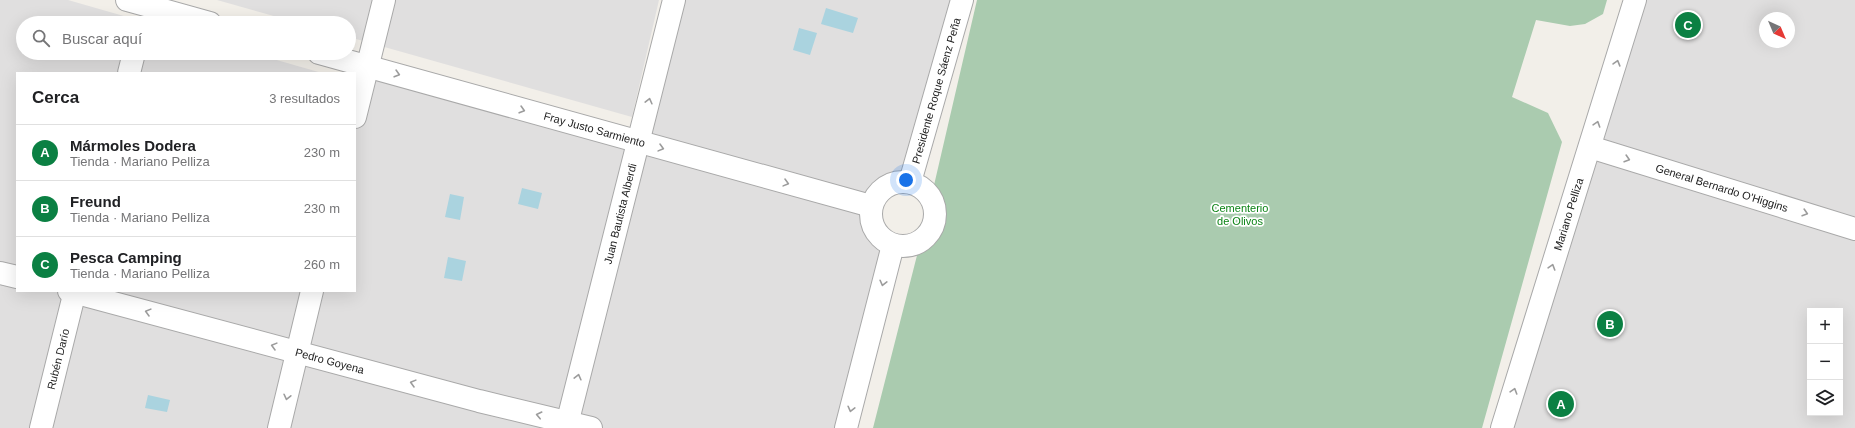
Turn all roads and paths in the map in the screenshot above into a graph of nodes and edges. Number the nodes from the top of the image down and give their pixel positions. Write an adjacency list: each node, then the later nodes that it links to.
1 (384, 0): 9 (street)
2 (674, 0): 12 (street, Juan Bautista Alberdi, one-way to 2)
3 (962, 0): 14 (street, Presidente Roque Sáenz Peña)
4 (1635, 0): 13 (street, Mariano Pelliza, one-way to 4)
5 (141, 7): 6 (street)
6 (180, 16)
7 (132, 60): 10 (street)
8 (345, 60): 9 (street, Fray Justo Sarmiento)
9 (367, 66): 11 (street); 12 (street, Fray Justo Sarmiento, one-way to 12)
10 (129, 72)
11 (356, 113)
12 (638, 142): 15 (street, Fray Justo Sarmiento, one-way to 15); 24 (street, Juan Bautista Alberdi, one-way to 12)
13 (1590, 147): 16 (street, General Bernardo O'Higgins, one-way to 16); 29 (street, Mariano Pelliza, one-way to 13)
14 (910, 182): 15 (street); 17 (street)
15 (871, 206): 17 (street)
16 (1855, 229)
17 (893, 245): 28 (street, one-way to 28)
18 (0, 273): 19 (street)
19 (16, 277)
20 (73, 292): 25 (street, Rubén Darío)
21 (77, 292): 23 (street, Pedro Goyena, one-way to 21)
22 (312, 292): 23 (street)
23 (297, 352): 24 (street, Pedro Goyena, one-way to 23); 26 (street, one-way to 26)
24 (566, 425): 27 (street, Pedro Goyena)
25 (41, 428)
26 (279, 428)
27 (590, 428)
28 (846, 428)
29 (1502, 428)

